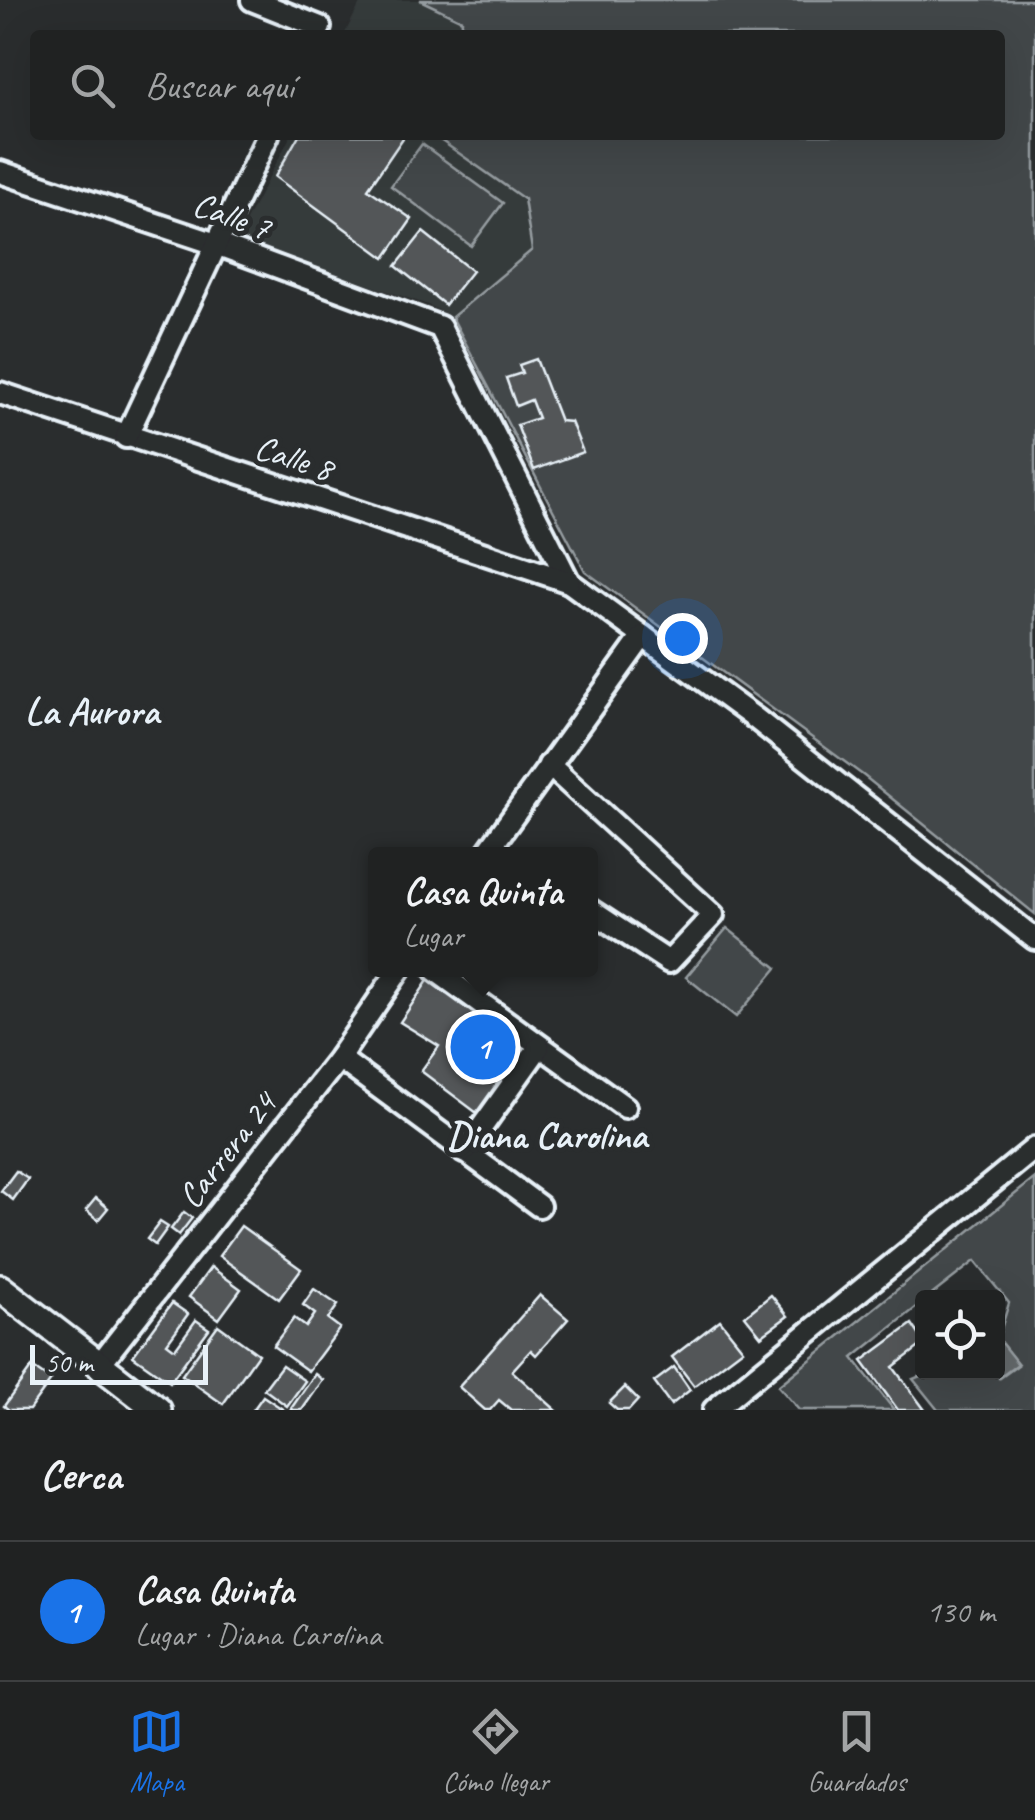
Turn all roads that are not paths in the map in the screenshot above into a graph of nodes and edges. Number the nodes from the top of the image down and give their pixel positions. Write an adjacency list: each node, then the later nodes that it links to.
1 (252, 0): 2 (street)
2 (316, 30)
3 (266, 140): 5 (street)
4 (0, 172): 5 (street, Calle 7)
5 (216, 244): 7 (street); 8 (street, Calle 7)
6 (0, 393): 7 (street, Calle 8)
7 (126, 437): 8 (street, Calle 8)
8 (568, 582): 9 (street)
9 (642, 636): 10 (street); 13 (street)
10 (550, 765): 11 (street); 12 (street)
11 (499, 847)
12 (598, 915)
13 (1035, 940)
14 (393, 977): 17 (street, Carrera 24)
15 (444, 977): 16 (street)
16 (539, 1047): 18 (street); 20 (street)
17 (340, 1058): 20 (street); 23 (street, Carrera 24)
18 (625, 1107)
19 (1035, 1148): 25 (street)
20 (464, 1152): 21 (street)
21 (539, 1206)
22 (0, 1288): 23 (street)
23 (99, 1365): 24 (street)
24 (158, 1410)
25 (714, 1410)

